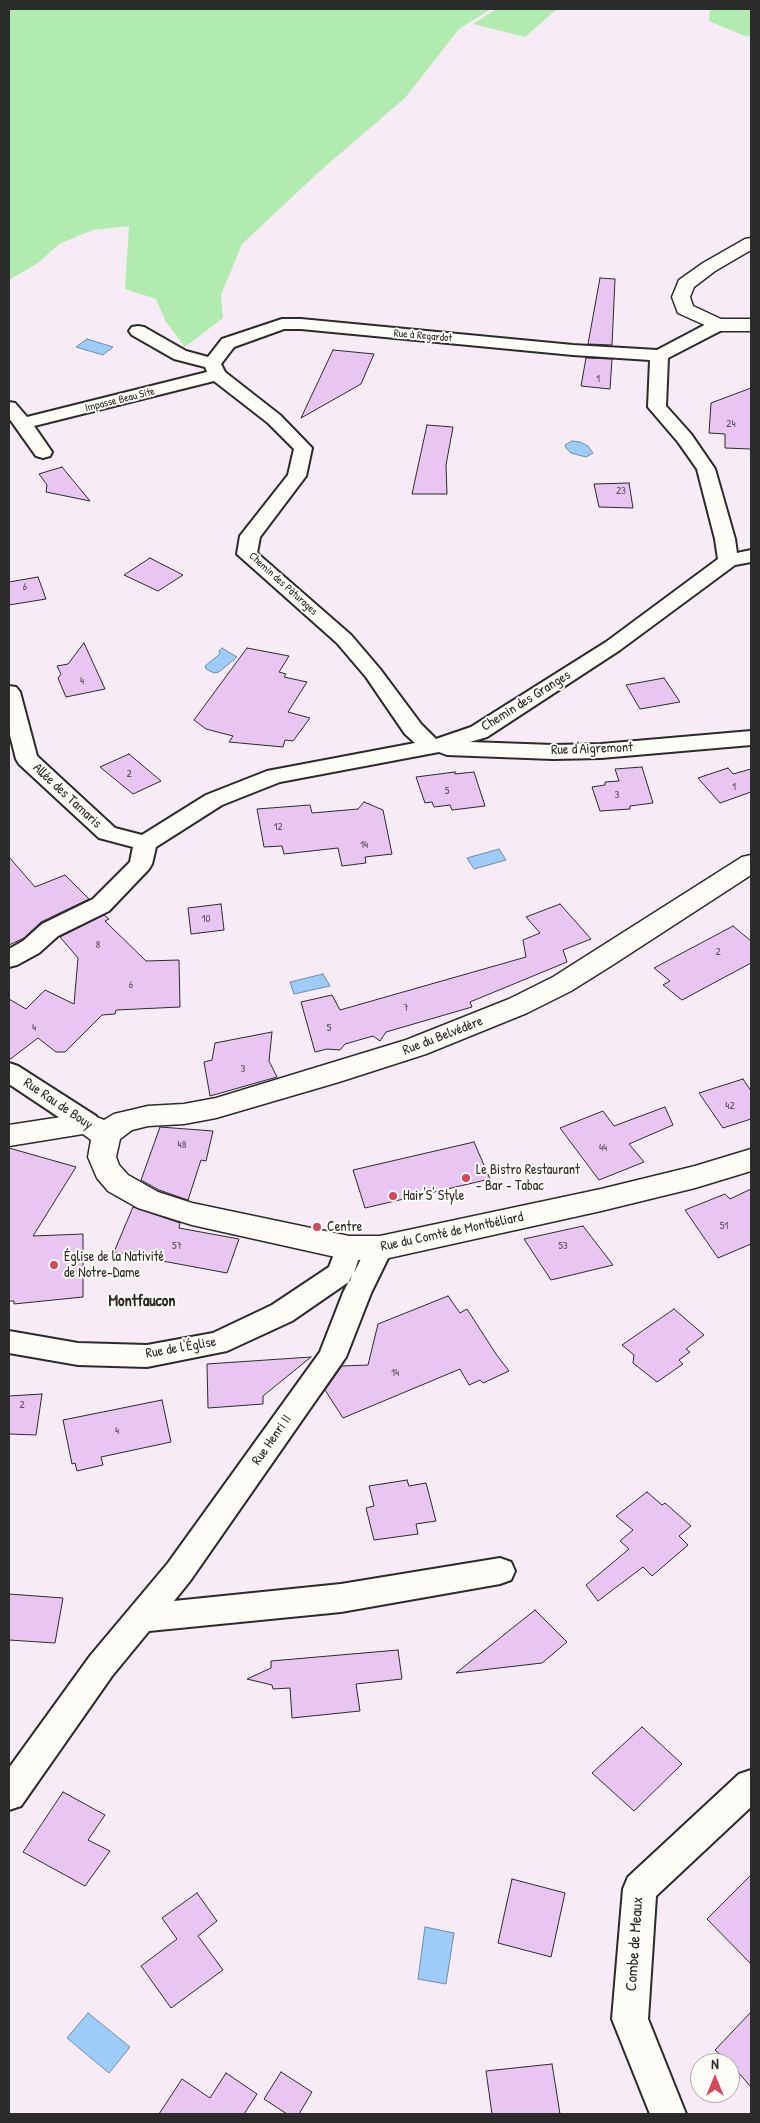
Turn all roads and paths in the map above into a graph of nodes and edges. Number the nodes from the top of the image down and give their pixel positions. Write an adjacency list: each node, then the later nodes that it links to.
1 (751, 243): 2 (street)
2 (718, 325): 3 (street); 5 (street)
3 (751, 325)
4 (138, 331): 6 (street)
5 (659, 355): 6 (street, Rue à Regardot); 11 (street)
6 (215, 369): 8 (street, Impasse Beau Site); 14 (street, Chemin des Pâturages)
7 (9, 407): 8 (street)
8 (22, 423): 9 (street)
9 (43, 452)
10 (751, 556): 11 (street)
11 (728, 561): 14 (street, Chemin des Granges)
12 (9, 692): 15 (street, Allée des Tamaris)
13 (751, 738): 14 (street, Rue d'Aigremont)
14 (432, 747): 15 (street, Chemin des Granges)
15 (145, 844): 17 (street)
16 (751, 863): 19 (street, Rue du Belvédère)
17 (9, 959)
18 (9, 1072): 19 (street, Rue Rau de Bouy)
19 (97, 1130): 20 (street, Rue du Belvédère); 22 (street, Rue du Comté de Montbéliard)
20 (9, 1136)
21 (751, 1160): 23 (street, Rue du Comté de Montbéliard)
22 (349, 1248): 23 (street, Rue du Comté de Montbéliard); 24 (street, Rue de l'Église)
23 (380, 1248): 26 (street, Rue Henri II)
24 (9, 1342)
25 (500, 1572): 26 (street)
26 (140, 1618): 28 (street, Rue Henri II)
27 (751, 1785): 29 (street, Combe de Meaux)
28 (9, 1795)
29 (668, 2114)

